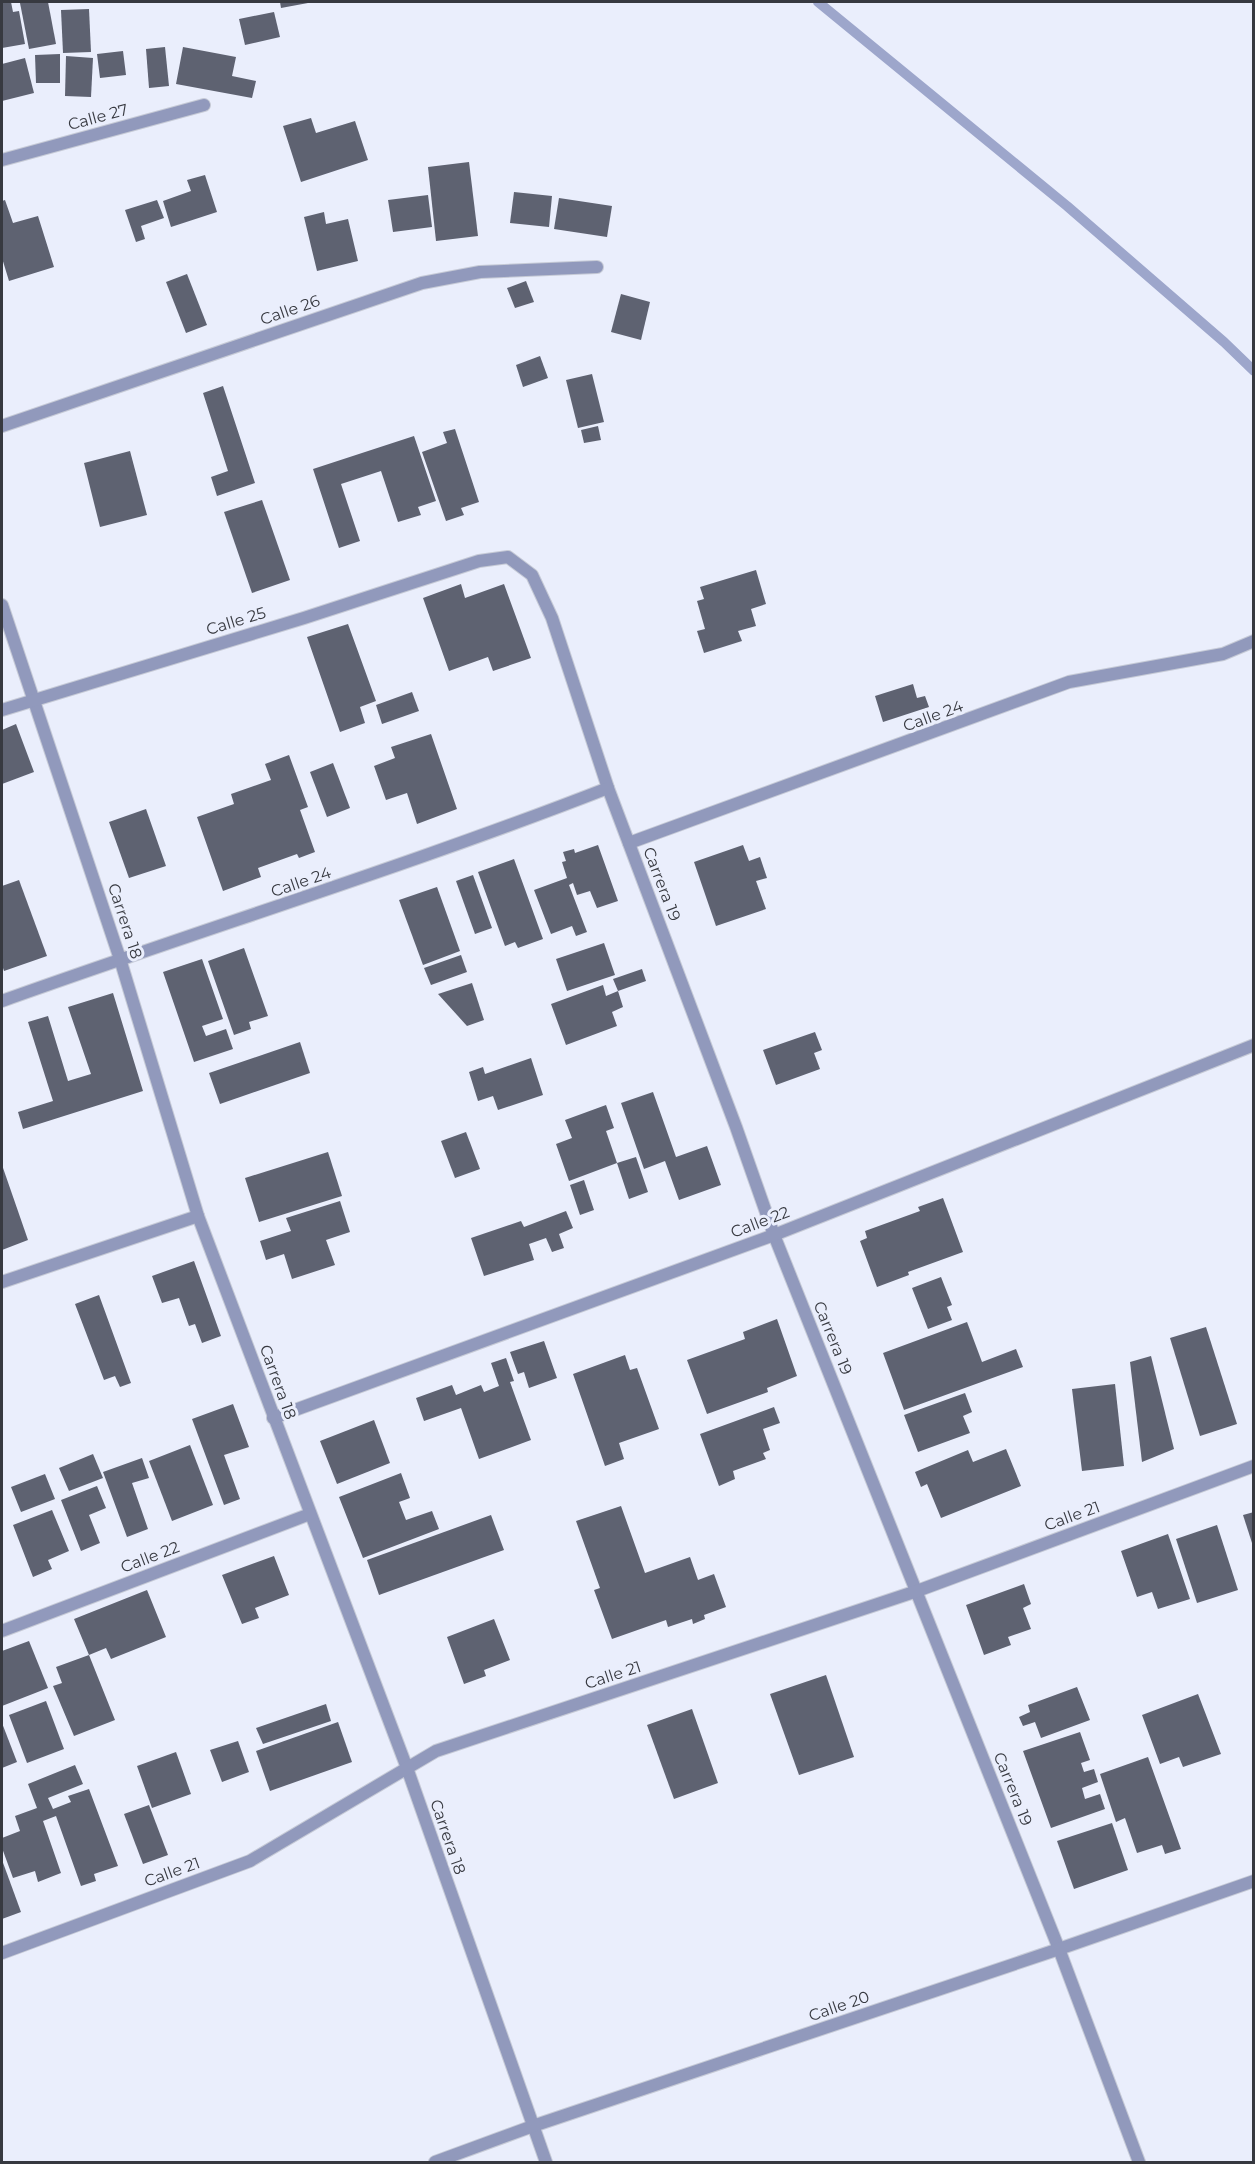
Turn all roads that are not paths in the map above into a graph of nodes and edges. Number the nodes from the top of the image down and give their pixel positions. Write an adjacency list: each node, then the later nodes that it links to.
1 (204, 105): 2 (street, Calle 27)
2 (2, 160)
3 (597, 267): 4 (street, Calle 26)
4 (2, 426)
5 (479, 561): 8 (street, Calle 25); 10 (street, Carrera 19)
6 (2, 605): 8 (street, Carrera 18)
7 (1254, 641): 11 (street, Calle 24)
8 (34, 699): 9 (street, Calle 25); 12 (street, Carrera 18)
9 (2, 710)
10 (608, 788): 11 (street, Carrera 19); 12 (street, Calle 24)
11 (629, 843): 16 (street, Carrera 19)
12 (120, 959): 13 (street, Calle 24); 15 (street, Carrera 18)
13 (2, 1001)
14 (1254, 1044): 16 (street, Calle 22)
15 (198, 1216): 17 (street); 18 (street, Carrera 18)
16 (774, 1235): 18 (street, Calle 22); 21 (street, Carrera 19)
17 (2, 1282)
18 (273, 1418): 20 (street, Carrera 18)
19 (1254, 1466): 21 (street, Calle 21)
20 (310, 1514): 22 (street, Calle 22); 23 (street, Carrera 18)
21 (917, 1591): 23 (street, Calle 21); 25 (street, Carrera 19)
22 (2, 1631)
23 (406, 1768): 26 (street, Calle 21); 27 (street, Carrera 18)
24 (1254, 1881): 25 (street, Calle 20)
25 (1059, 1949): 27 (street, Calle 20); 30 (street, Carrera 19)
26 (2, 1953)
27 (533, 2126): 28 (street, Calle 20); 29 (street, Carrera 18)
28 (435, 2163)
29 (546, 2163)
30 (1139, 2163)

